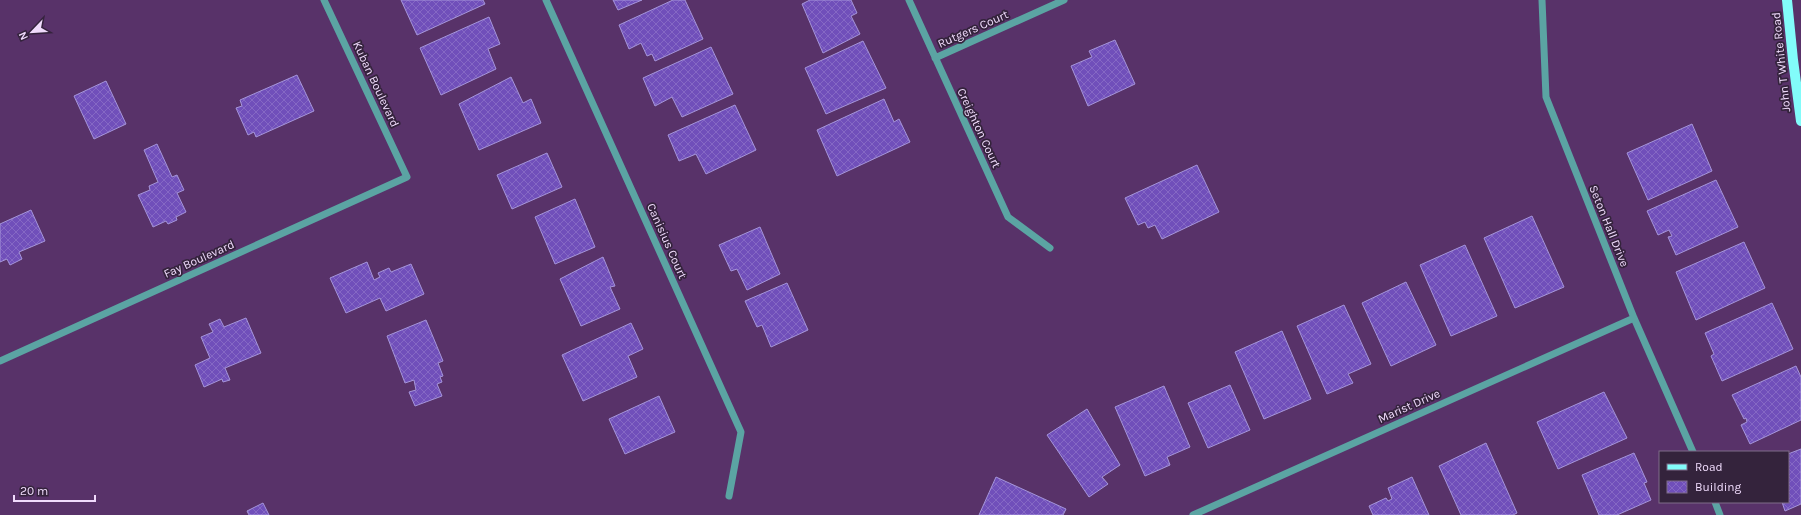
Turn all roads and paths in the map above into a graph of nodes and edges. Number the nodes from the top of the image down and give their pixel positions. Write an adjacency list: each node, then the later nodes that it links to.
1 (324, 0): 9 (street, Kuban Boulevard)
2 (546, 0): 14 (street, Canisius Court)
3 (909, 0): 7 (street, Creighton Court)
4 (1064, 0): 7 (street, Rutgers Court)
5 (1542, 0): 11 (street, Seton Hall Drive)
6 (1788, 0): 8 (main road, John T White Road)
7 (935, 58): 10 (street, Creighton Court)
8 (1801, 121)
9 (407, 177): 12 (street, Fay Boulevard)
10 (1050, 248)
11 (1634, 318): 13 (street, Seton Hall Drive); 16 (street, Marist Drive)
12 (0, 361)
13 (1693, 451)
14 (729, 496)
15 (1715, 503): 17 (street)
16 (1193, 515)
17 (1720, 515)

